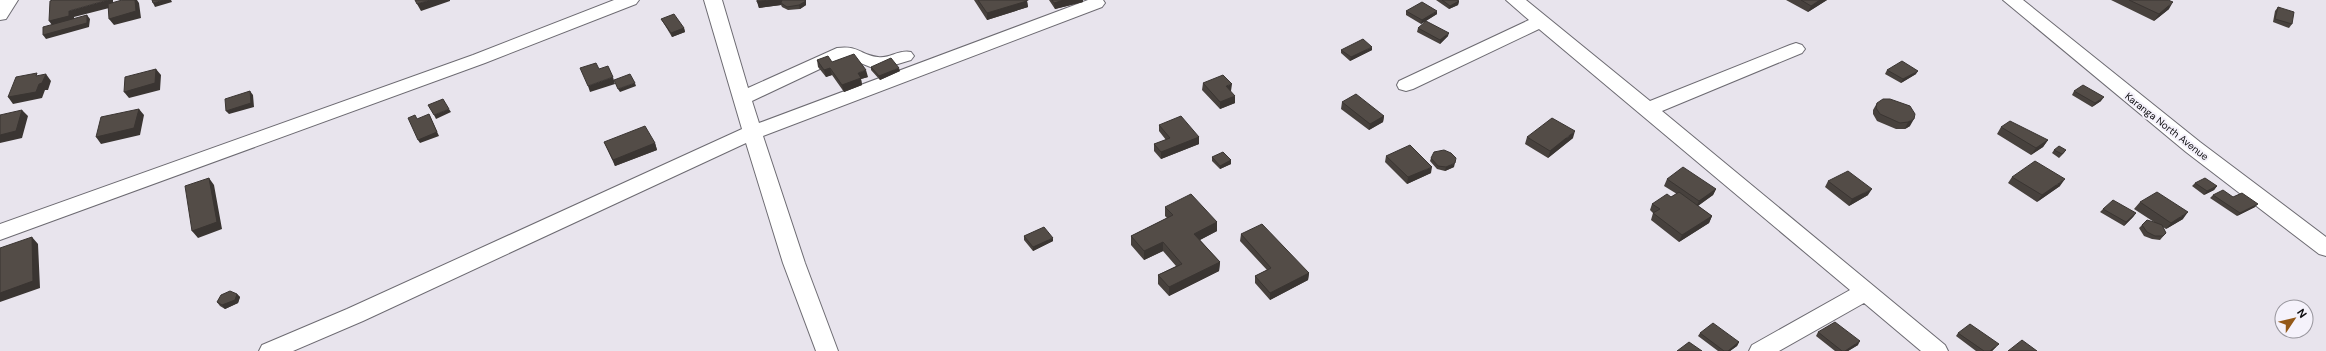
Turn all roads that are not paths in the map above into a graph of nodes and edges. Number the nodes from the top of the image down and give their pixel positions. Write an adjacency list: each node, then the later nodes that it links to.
1 (9, 0): 7 (street)
2 (630, 0): 15 (street)
3 (713, 0): 12 (street)
4 (1515, 0): 8 (street)
5 (2012, 0): 16 (street, Karanga North Avenue)
6 (1096, 3): 14 (street)
7 (0, 15)
8 (1540, 22): 11 (street); 13 (street)
9 (1796, 49): 13 (street)
10 (905, 56): 12 (street)
11 (1406, 85)
12 (742, 98): 14 (street)
13 (1648, 109): 17 (street)
14 (752, 133): 18 (street); 19 (street)
15 (0, 232)
16 (2326, 248)
17 (1864, 292): 20 (street); 21 (street)
18 (270, 351)
19 (827, 351)
20 (1760, 351)
21 (1937, 351)

